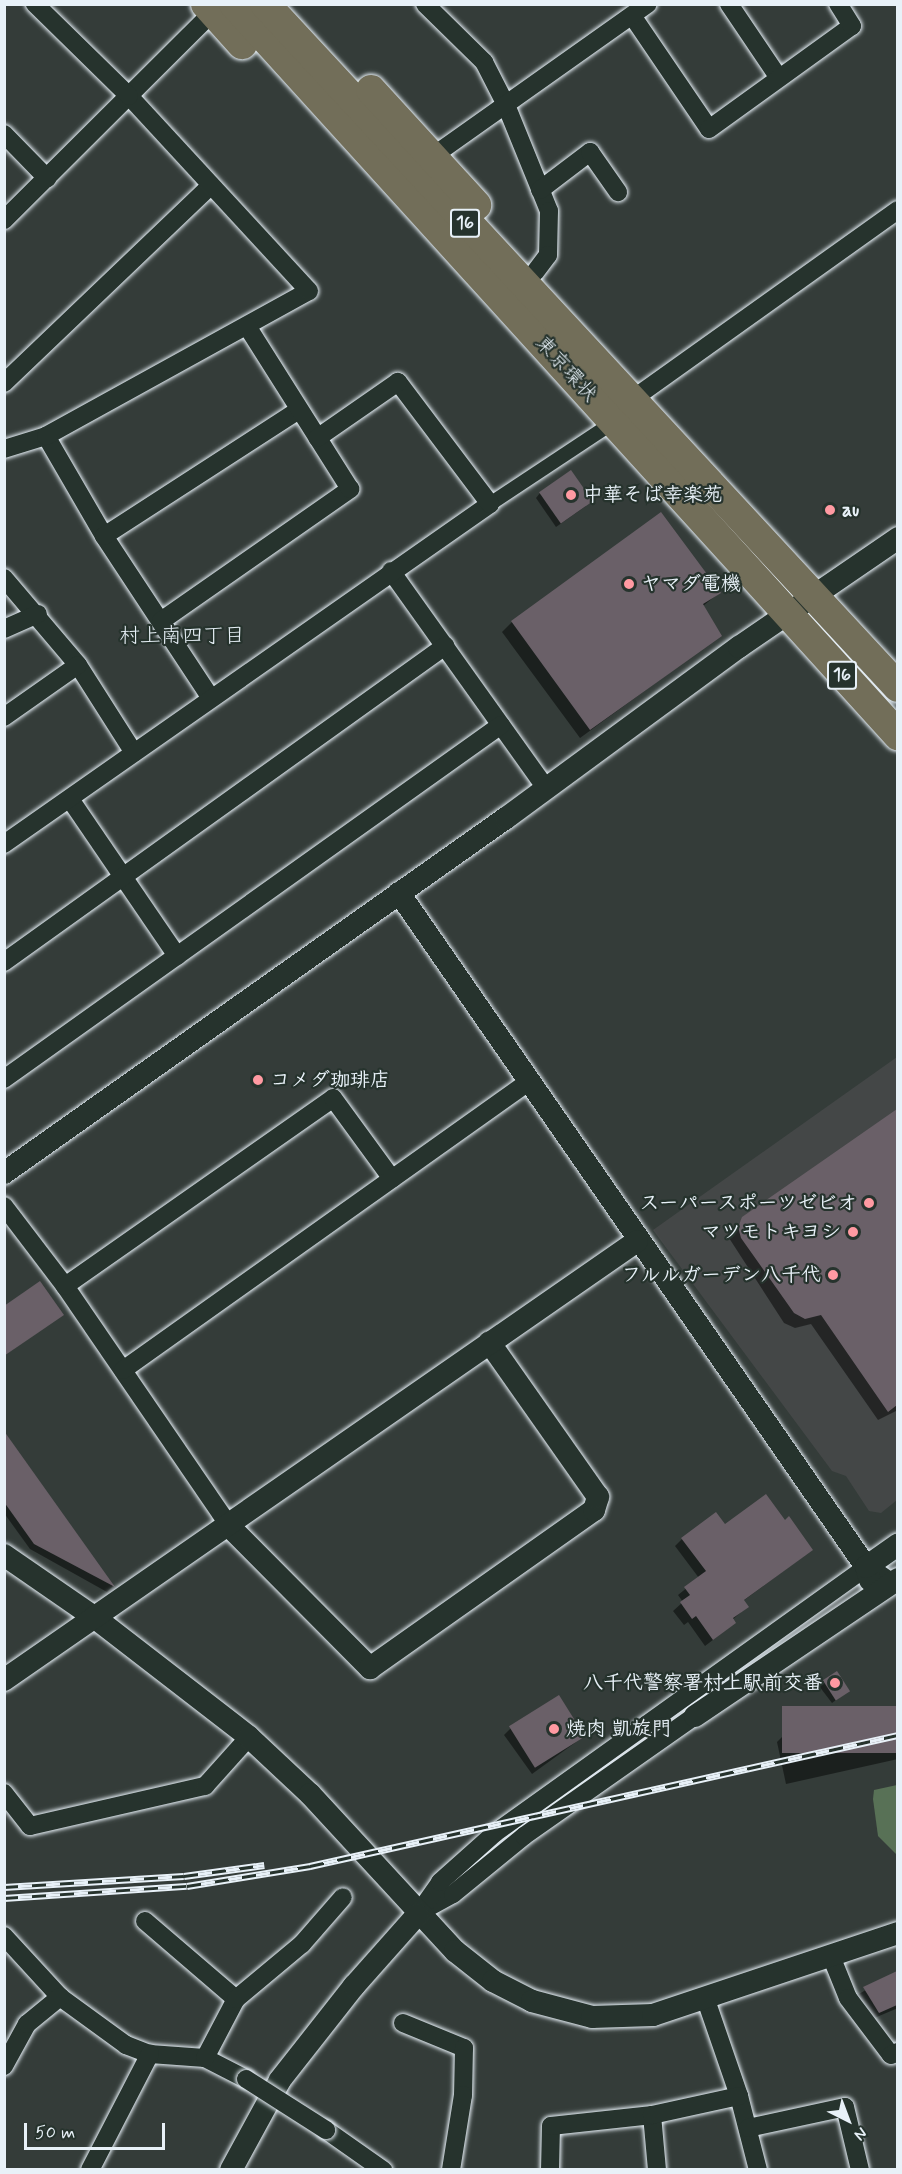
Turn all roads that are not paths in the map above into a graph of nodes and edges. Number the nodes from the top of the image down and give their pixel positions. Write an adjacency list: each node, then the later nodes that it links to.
1 (35, 4): 11 (street)
2 (265, 4): 24 (highway, 東京環状 / 16)
3 (291, 4): 14 (highway, 16)
4 (424, 4): 12 (street)
5 (648, 4): 9 (street)
6 (729, 4): 10 (street)
7 (838, 4): 10 (street)
8 (218, 7): 11 (street); 24 (highway, 16)
9 (633, 17): 10 (street); 12 (street)
10 (779, 78)
11 (129, 96): 15 (street); 16 (street)
12 (506, 105): 14 (street); 17 (street)
13 (4, 134): 15 (street)
14 (433, 156): 21 (highway, 16)
15 (47, 178): 20 (street)
16 (211, 185): 22 (street); 23 (street)
17 (540, 190): 18 (street); 21 (street)
18 (618, 192)
19 (897, 210): 24 (street)
20 (4, 220)
21 (535, 272): 24 (highway, 16)
22 (247, 326): 25 (street); 26 (street)
23 (4, 383)
24 (614, 403): 29 (street); 34 (highway, 東京環状 / 16); 36 (highway, 東京環状 / 16)
25 (299, 410): 27 (street); 30 (street)
26 (46, 436): 28 (street); 30 (street)
27 (317, 438): 29 (street); 37 (street)
28 (4, 449)
29 (490, 504): 32 (street)
30 (104, 536): 37 (street)
31 (897, 538): 34 (street)
32 (391, 571): 39 (street); 42 (street)
33 (4, 578): 35 (street)
34 (814, 596): 36 (street); 41 (highway, 東京環状 / 16)
35 (38, 614): 38 (street); 40 (street)
36 (786, 615): 45 (highway, 東京環状 / 16); 47 (street)
37 (161, 621): 42 (street)
38 (4, 629)
39 (445, 646): 44 (street); 50 (street)
40 (78, 665): 43 (street); 46 (street)
41 (897, 687)
42 (211, 698): 46 (street)
43 (4, 717)
44 (501, 725): 47 (street); 52 (street)
45 (897, 735)
46 (134, 753): 48 (street)
47 (545, 787): 51 (street)
48 (70, 799): 49 (street); 50 (street)
49 (4, 843)
50 (124, 878): 52 (street); 53 (street)
51 (399, 893): 55 (street); 56 (street)
52 (177, 956): 54 (street)
53 (4, 962)
54 (4, 1079)
55 (527, 1083): 57 (street); 59 (street)
56 (4, 1173)
57 (392, 1179): 60 (street); 62 (street)
58 (4, 1206): 60 (street)
59 (637, 1240): 61 (street); 66 (street)
60 (65, 1286): 62 (street)
61 (489, 1342): 63 (street); 63 (street)
62 (123, 1370): 63 (street)
63 (230, 1527): 68 (street)
64 (897, 1545): 66 (street)
65 (4, 1555): 68 (street)
66 (866, 1567): 67 (street); 74 (street)
67 (887, 1586): 70 (street)
68 (94, 1617): 69 (street); 71 (street)
69 (4, 1680)
70 (695, 1716): 74 (street)
71 (249, 1737): 72 (street); 74 (street)
72 (4, 1793)
73 (343, 1897): 80 (street)
74 (418, 1914): 81 (street); 93 (street)
75 (145, 1921): 80 (street)
76 (897, 1933): 78 (street)
77 (4, 1936): 79 (street)
78 (831, 1956): 81 (street); 84 (street)
79 (60, 1997): 83 (street); 85 (street)
80 (236, 1998): 86 (street)
81 (706, 2000): 88 (street)
82 (403, 2023): 94 (street)
83 (12, 2033): 87 (street)
84 (897, 2052)
85 (150, 2054): 86 (street); 92 (street)
86 (205, 2058): 91 (street, bridge)
87 (4, 2066)
88 (739, 2096): 89 (street); 90 (street)
89 (652, 2115): 95 (street); 96 (street)
90 (748, 2128): 97 (street); 98 (street)
91 (376, 2168)
92 (90, 2169)
93 (231, 2169)
94 (451, 2169)
95 (550, 2169)
96 (657, 2169)
97 (758, 2169)
98 (860, 2169)

